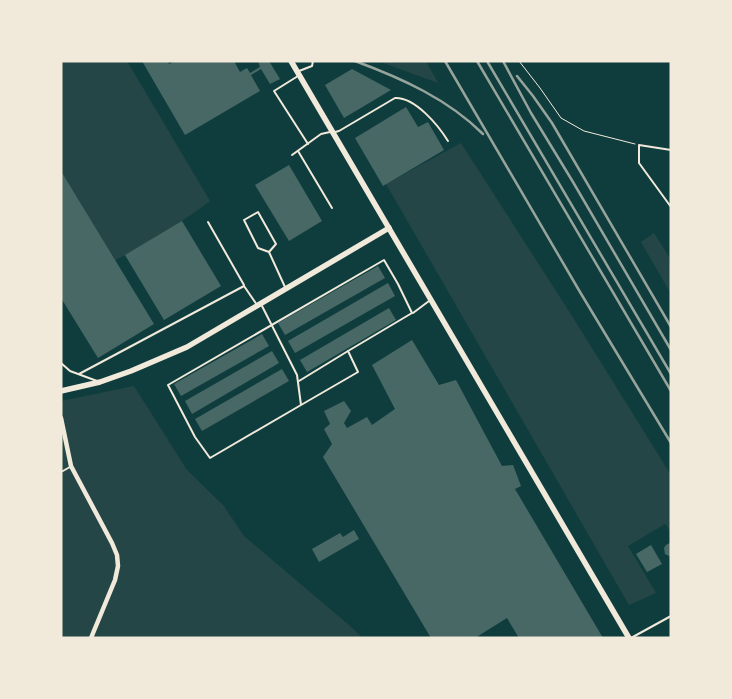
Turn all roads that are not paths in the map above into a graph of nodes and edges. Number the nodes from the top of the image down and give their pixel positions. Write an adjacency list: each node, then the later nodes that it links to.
1 (291, 61): 3 (street)
2 (313, 61): 3 (lane)
3 (298, 73): 4 (street); 6 (lane)
4 (333, 132): 5 (lane); 6 (lane); 13 (street)
5 (448, 141)
6 (308, 144): 8 (lane)
7 (671, 150): 10 (lane)
8 (298, 151): 9 (lane); 11 (lane)
9 (292, 155)
10 (671, 206)
11 (332, 208)
12 (208, 222): 15 (lane)
13 (389, 228): 16 (street); 17 (street)
14 (269, 252): 14 (lane); 16 (lane)
15 (244, 286): 18 (lane); 23 (lane)
16 (286, 289): 18 (street)
17 (431, 300): 19 (lane); 33 (street)
18 (259, 305): 20 (lane); 24 (street)
19 (412, 314): 20 (lane); 21 (lane)
20 (271, 325): 25 (lane); 27 (lane)
21 (348, 351): 25 (lane); 27 (lane)
22 (61, 363): 23 (lane)
23 (79, 374): 24 (lane)
24 (100, 382): 26 (street)
25 (298, 382): 27 (lane)
26 (61, 391)
27 (301, 405)
28 (61, 418): 29 (street)
29 (71, 466): 30 (lane); 32 (street)
30 (61, 472)
31 (671, 616): 33 (lane)
32 (91, 638)
33 (630, 638)

